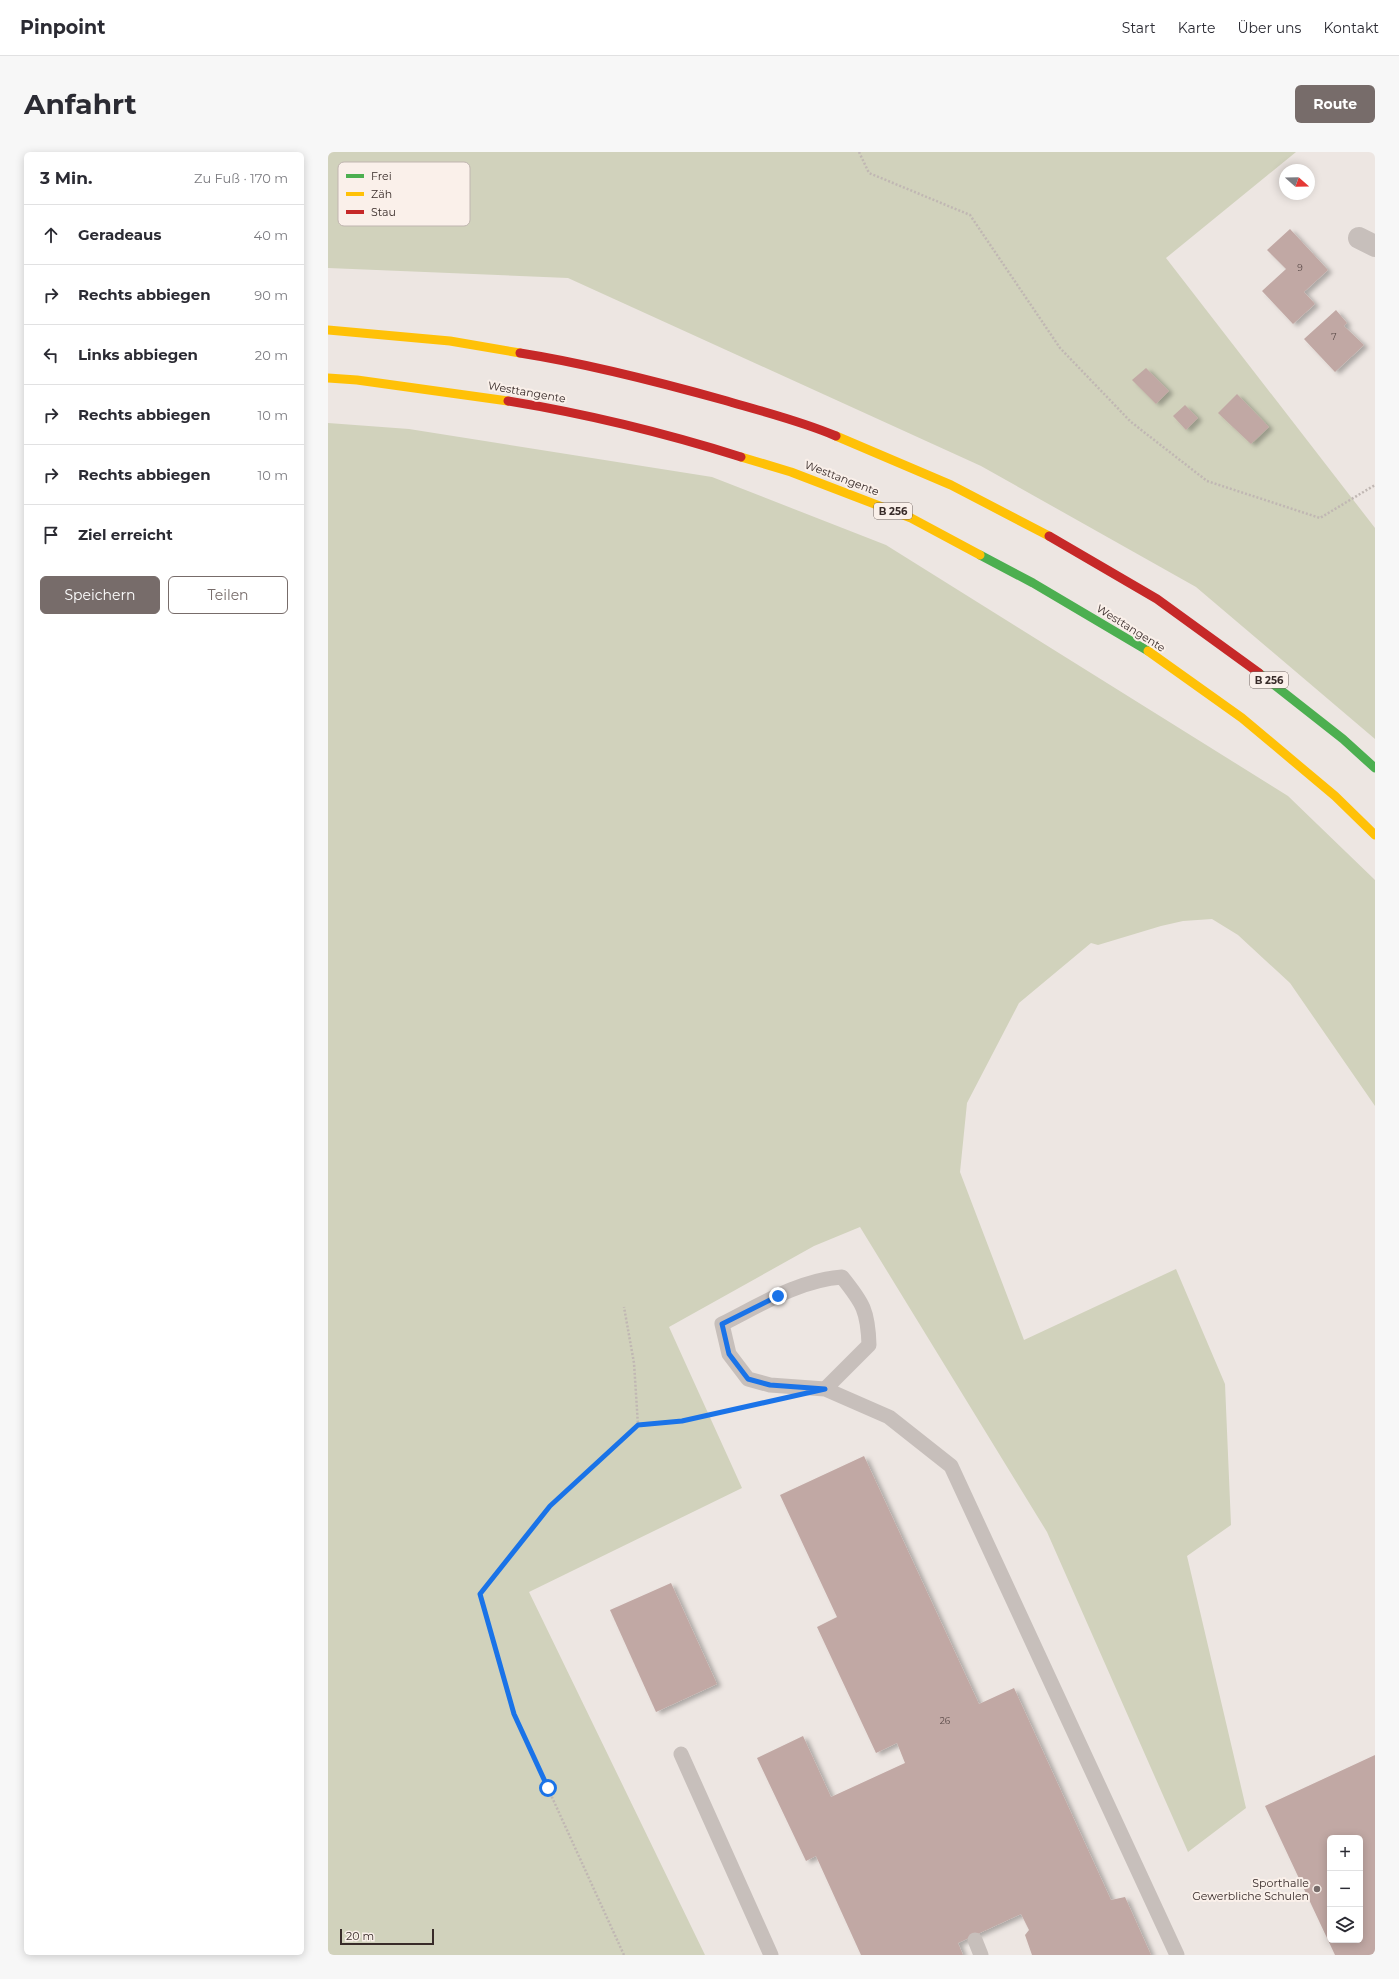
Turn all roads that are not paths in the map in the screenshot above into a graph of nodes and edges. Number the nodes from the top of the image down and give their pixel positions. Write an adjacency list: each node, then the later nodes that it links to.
1 (328, 330): 3 (highway, B 256)
2 (328, 378): 4 (highway, Westtangente / B 256)
3 (1375, 768)
4 (1375, 834)
5 (825, 1389): 5 (lane); 10 (lane)
6 (681, 1754): 8 (lane)
7 (975, 1940): 9 (lane)
8 (771, 1955)
9 (981, 1955)
10 (1177, 1955)

